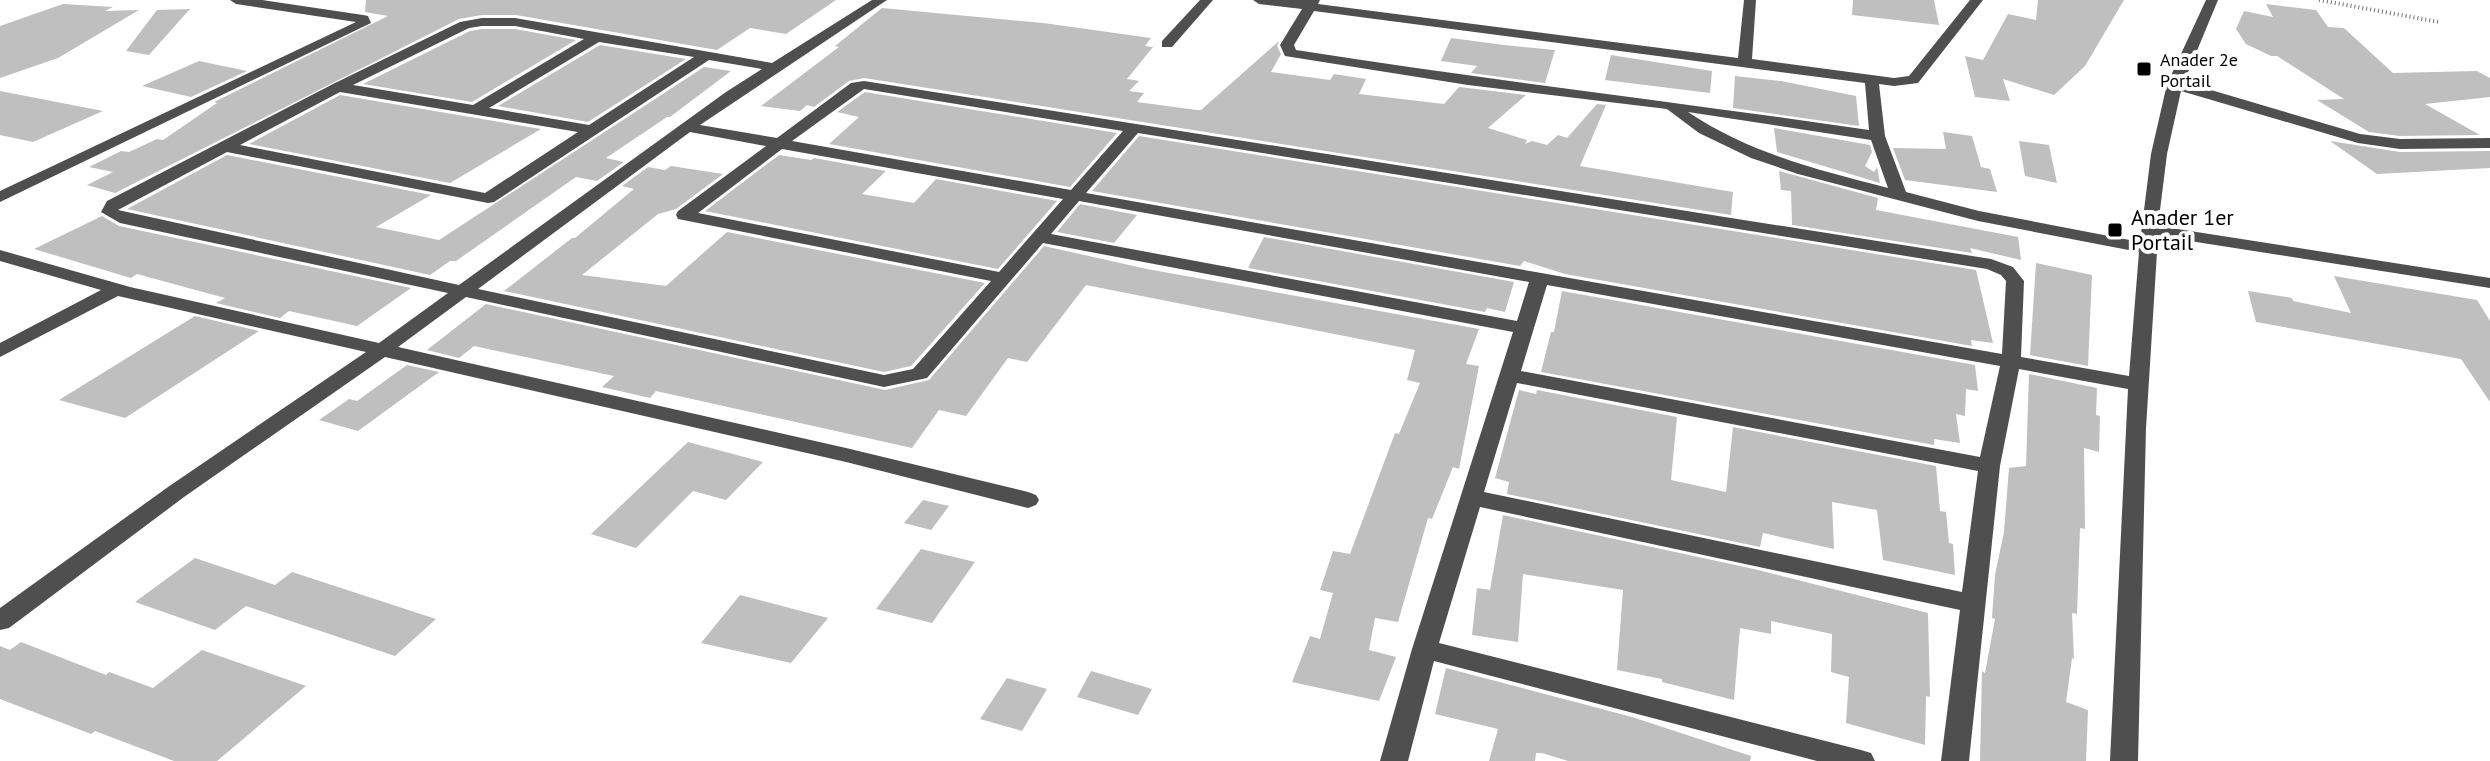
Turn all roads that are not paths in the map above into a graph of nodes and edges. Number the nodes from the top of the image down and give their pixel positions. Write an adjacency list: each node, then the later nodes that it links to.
1 (236, 0): 27 (street)
2 (881, 0): 13 (street)
3 (1207, 0): 10 (street)
4 (1259, 0): 8 (street)
5 (1750, 0): 12 (street)
6 (1977, 0): 14 (street)
7 (2212, 0): 15 (street)
8 (1312, 4): 12 (street); 17 (street)
9 (598, 37): 11 (street); 16 (street); 18 (street)
10 (1167, 44)
11 (708, 54): 13 (street); 21 (street)
12 (1745, 62): 14 (street)
13 (776, 68): 19 (street)
14 (1872, 81): 22 (street)
15 (2174, 84): 23 (street); 30 (street)
16 (338, 87): 18 (street); 25 (street)
17 (1668, 105): 22 (street); 26 (street)
18 (475, 110): 21 (street)
19 (687, 127): 24 (street); 36 (street)
20 (1133, 129): 24 (street); 28 (street); 40 (street)
21 (593, 130): 25 (street)
22 (1877, 136): 26 (street)
23 (2490, 143)
24 (777, 144): 28 (street); 32 (street)
25 (227, 147): 36 (street)
26 (1898, 193): 30 (street)
27 (0, 197)
28 (1071, 197): 29 (street); 33 (street)
29 (1038, 237): 32 (street); 37 (street)
30 (2149, 239): 34 (street); 42 (street)
31 (0, 255): 35 (street)
32 (1004, 278): 36 (street)
33 (1539, 280): 37 (street); 40 (street)
34 (2490, 283)
35 (117, 289): 38 (street); 39 (street)
36 (462, 291): 38 (street)
37 (1523, 328): 41 (street)
38 (382, 350): 45 (street); 47 (street)
39 (0, 351)
40 (2011, 361): 42 (street); 43 (street)
41 (1510, 375): 43 (street); 44 (street)
42 (2137, 384): 52 (street)
43 (1989, 466): 46 (street)
44 (1471, 497): 46 (street); 48 (street)
45 (1028, 500)
46 (1972, 603): 51 (street)
47 (0, 621)
48 (1425, 649): 49 (street); 50 (street)
49 (1394, 761)
50 (1861, 761)
51 (1955, 761)
52 (2124, 761)

